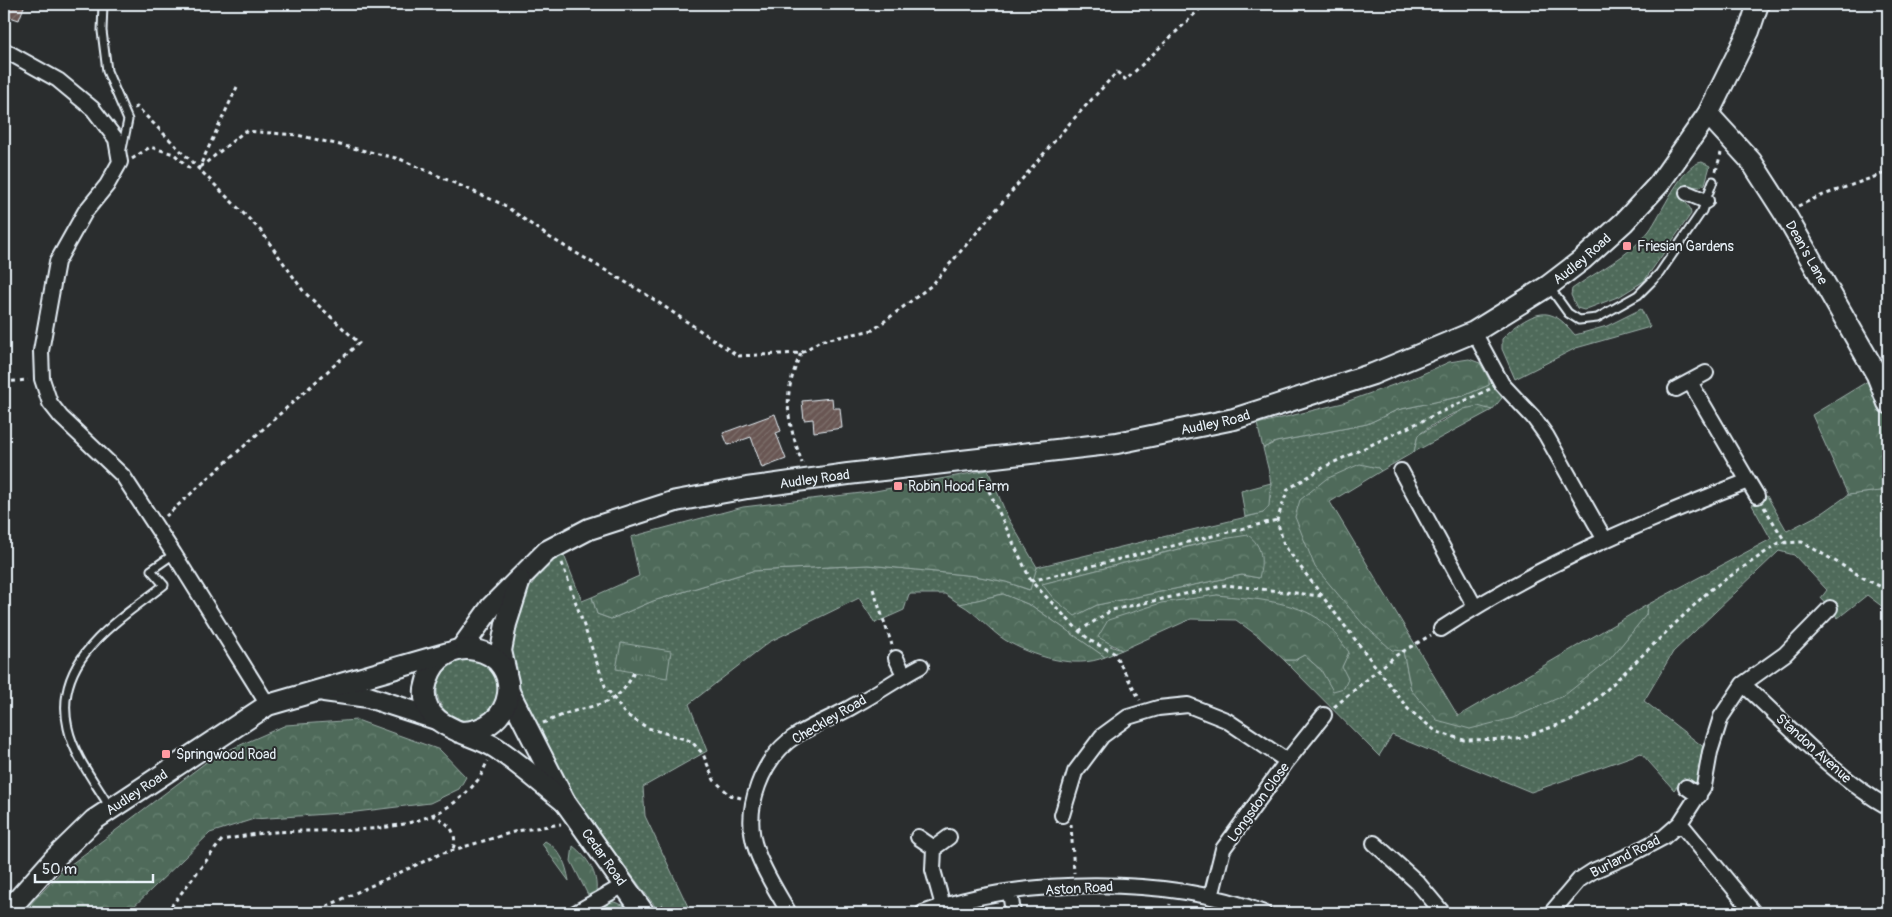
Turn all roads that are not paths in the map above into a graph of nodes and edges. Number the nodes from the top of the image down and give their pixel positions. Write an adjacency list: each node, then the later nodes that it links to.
1 (103, 4): 5 (lane)
2 (1758, 4): 4 (main road, Audley Road)
3 (4, 50): 5 (street)
4 (1708, 114): 9 (main road, Audley Road); 14 (main road, Dean's Lane)
5 (120, 162): 19 (street)
6 (1713, 181): 8 (lane)
7 (1688, 193): 8 (street)
8 (1706, 201): 9 (lane)
9 (1548, 286): 10 (main road, Audley Road)
10 (1474, 332): 18 (street); 20 (main road, Audley Road)
11 (1706, 373): 12 (street)
12 (1690, 382): 13 (street); 16 (street)
13 (1676, 389)
14 (1888, 402)
15 (1401, 471): 21 (street)
16 (1748, 481): 17 (street); 18 (street)
17 (1757, 496)
18 (1605, 540): 21 (street)
19 (174, 554): 31 (street); 39 (lane)
20 (521, 575): 24 (main road, Audley Road); 29 (main road)
21 (1475, 607): 23 (street)
22 (1830, 608): 28 (street, Burland Road)
23 (1441, 629)
24 (455, 651): 29 (main road); 30 (main road, Audley Road); 33 (main road)
25 (896, 658): 27 (street)
26 (921, 666): 27 (street, Checkley Road)
27 (904, 675): 54 (street, Checkley Road)
28 (1743, 684): 37 (street, Burland Road); 38 (street, Standon Avenue)
29 (508, 687): 34 (main road); 40 (main road)
30 (318, 690): 31 (main road, Audley Road); 33 (main road, Audley Road)
31 (268, 705): 39 (main road, Audley Road)
32 (1324, 715): 35 (street, Longsdon Close)
33 (436, 719): 34 (main road)
34 (459, 732): 40 (main road)
35 (1287, 761): 41 (street); 49 (street, Longsdon Close)
36 (1686, 786): 37 (street)
37 (1699, 796): 42 (street, Burland Road)
38 (1888, 807)
39 (111, 809): 52 (main road, Audley Road)
40 (561, 810): 47 (main road, Cedar Road)
41 (1062, 815)
42 (1680, 823): 59 (street, Burland Road); 60 (street)
43 (918, 837): 46 (street)
44 (949, 837): 46 (street)
45 (1374, 843): 58 (street)
46 (934, 848): 51 (street)
47 (624, 885): 50 (main road, Cedar Road); 53 (street)
48 (1010, 892): 49 (street, Aston Road); 51 (street, Aston Road); 56 (street)
49 (1210, 898): 57 (street, Aston Road)
50 (650, 906)
51 (943, 906): 55 (street, Aston Road)
52 (6, 913)
53 (575, 913)
54 (789, 913)
55 (923, 913)
56 (1013, 913)
57 (1264, 913)
58 (1443, 913)
59 (1551, 913)
60 (1754, 913)

